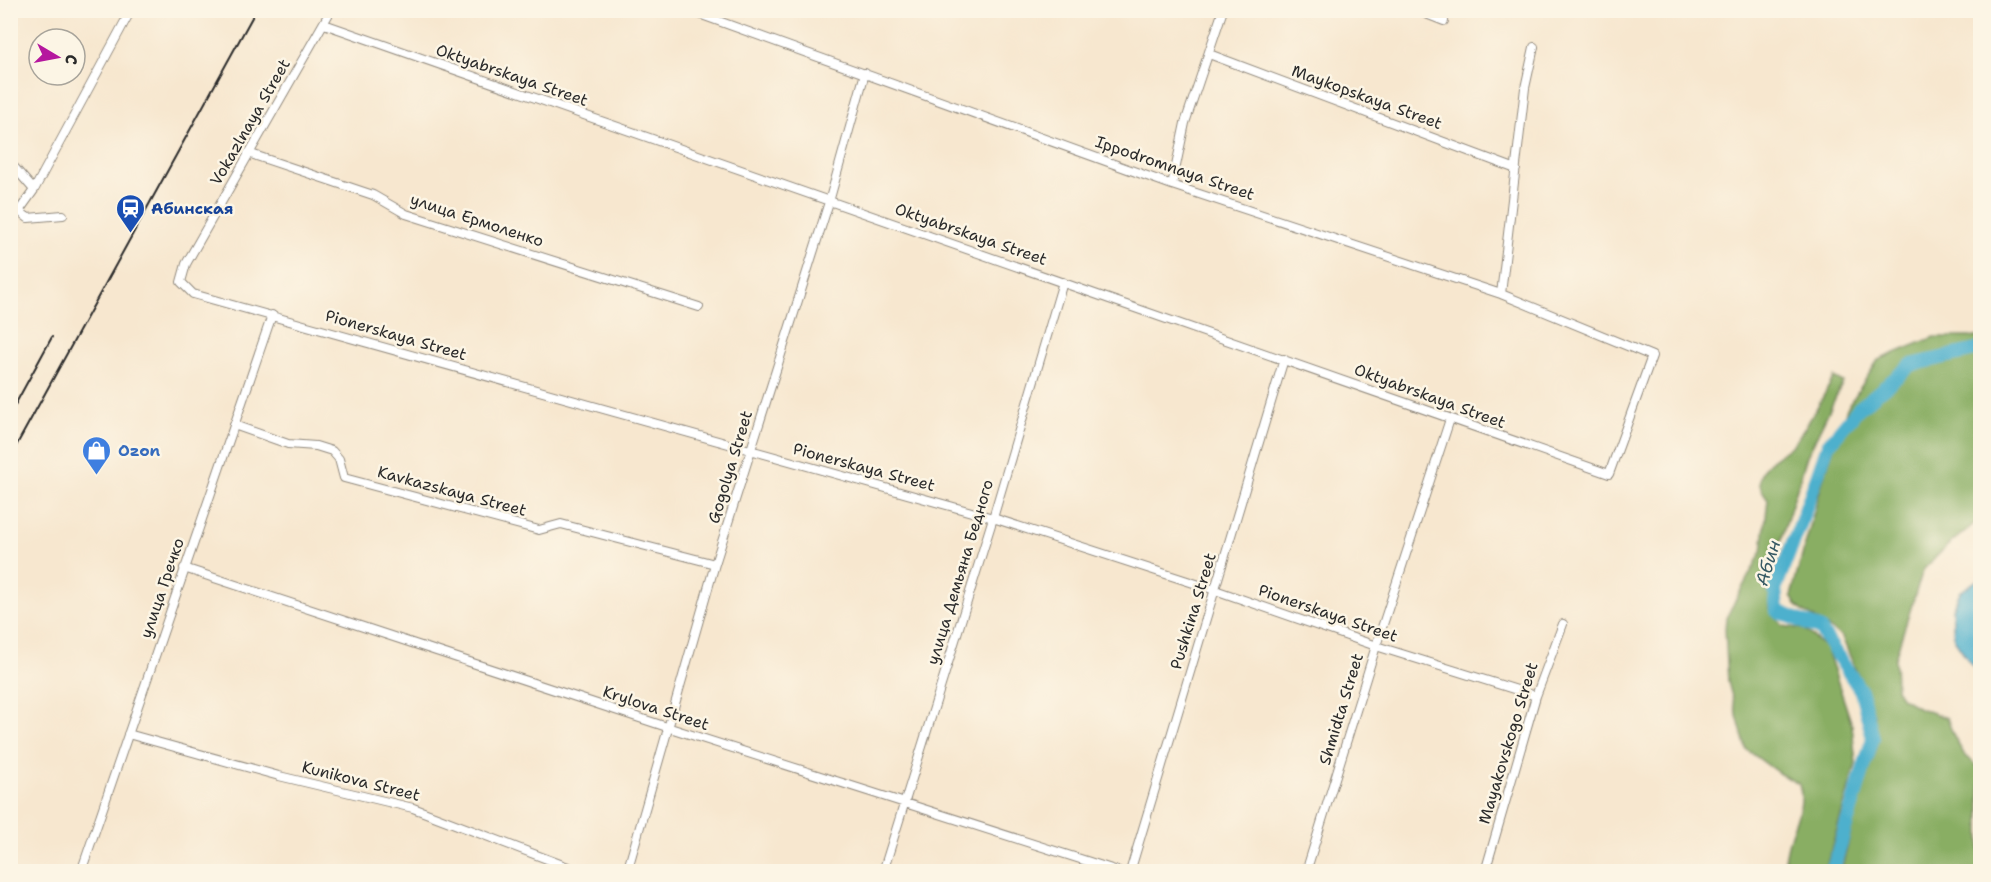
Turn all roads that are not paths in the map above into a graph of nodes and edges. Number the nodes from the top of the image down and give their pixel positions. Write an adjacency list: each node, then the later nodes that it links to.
1 (115, 10): 6 (street)
2 (331, 10): 8 (street, Vokazlnaya Street)
3 (688, 10): 11 (street, Ippodromnaya Street)
4 (1223, 10): 10 (street)
5 (1416, 10): 7 (street)
6 (130, 13): 16 (street)
7 (1444, 21)
8 (324, 24): 12 (street, Vokazlnaya Street); 17 (street, Oktyabrskaya Street)
9 (1534, 47): 14 (street)
10 (1209, 54): 14 (street, Maykopskaya Street); 15 (street)
11 (865, 73): 15 (street, Ippodromnaya Street); 17 (street, Gogolya Street)
12 (248, 153): 21 (street, Vokazlnaya Street); 24 (street, улица Ермоленко)
13 (10, 169): 16 (street)
14 (1516, 169): 23 (street)
15 (1172, 185): 23 (street, Ippodromnaya Street)
16 (34, 190): 18 (street)
17 (829, 202): 22 (street, Oktyabrskaya Street); 29 (street, Gogolya Street)
18 (19, 212): 19 (street); 20 (street)
19 (63, 215)
20 (10, 217)
21 (181, 282): 25 (street, Pionerskaya Street)
22 (1063, 282): 26 (street, Oktyabrskaya Street); 31 (street, улица Демьяна Бедного)
23 (1501, 294): 30 (street, Ippodromnaya Street)
24 (699, 307)
25 (272, 315): 28 (street, улица Гречко); 29 (street, Pionerskaya Street)
26 (1284, 359): 27 (street, Oktyabrskaya Street); 34 (street, Pushkina Street)
27 (1450, 419): 30 (street, Oktyabrskaya Street); 36 (street, Shmidta Street)
28 (234, 425): 32 (street, Kavkazskaya Street); 33 (street, улица Гречко)
29 (751, 452): 31 (street, Pionerskaya Street); 32 (street, Gogolya Street)
30 (1609, 474)
31 (993, 518): 34 (street, Pionerskaya Street); 40 (street, улица Демьяна Бедного)
32 (715, 564): 38 (street, Gogolya Street)
33 (184, 568): 38 (street, Krylova Street); 39 (street, улица Гречко)
34 (1215, 590): 36 (street, Pionerskaya Street); 46 (street, Pushkina Street)
35 (1563, 624): 37 (street, Mayakovskogo Street)
36 (1376, 646): 37 (street, Pionerskaya Street); 47 (street, Shmidta Street)
37 (1536, 696): 48 (street, Mayakovskogo Street)
38 (670, 728): 40 (street, Krylova Street); 43 (street, Gogolya Street)
39 (129, 734): 41 (street, улица Гречко); 42 (street, Kunikova Street)
40 (904, 802): 44 (street, улица Демьяна Бедного); 45 (street, Krylova Street)
41 (81, 872)
42 (581, 872)
43 (627, 872)
44 (884, 872)
45 (1121, 872)
46 (1130, 872)
47 (1306, 872)
48 (1485, 872)

